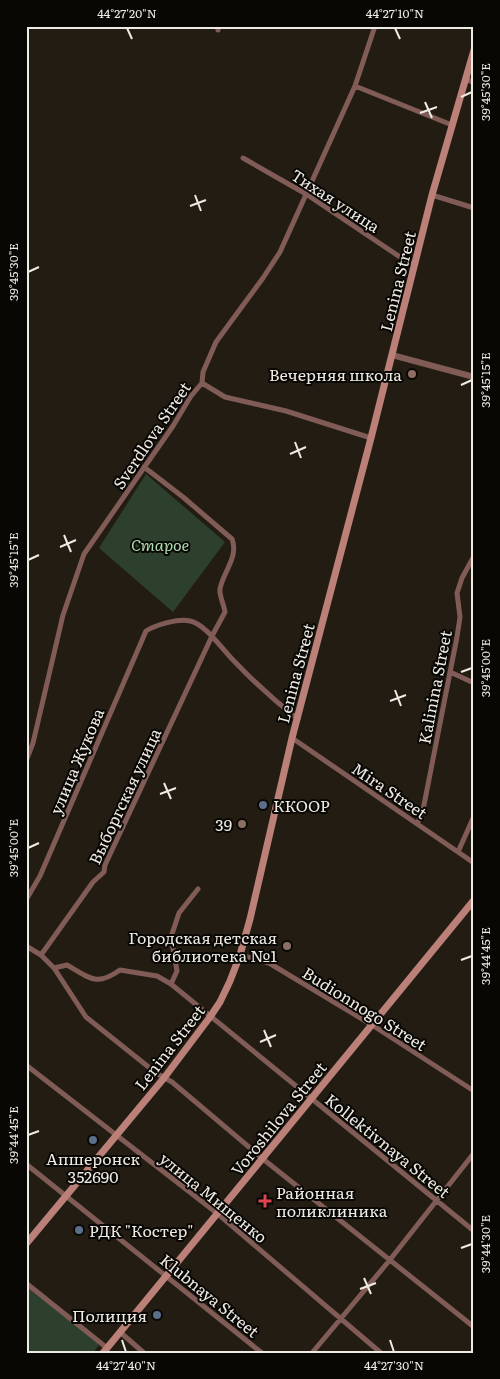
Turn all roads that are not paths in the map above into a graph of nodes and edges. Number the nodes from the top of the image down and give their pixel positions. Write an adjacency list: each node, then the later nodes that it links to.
1 (375, 26): 5 (street, Sverdlova Street)
2 (474, 50): 3 (main road, Lenina Street)
3 (466, 79): 4 (street); 6 (main road, Lenina Street)
4 (474, 83)
5 (355, 86): 6 (street); 8 (street, Sverdlova Street)
6 (452, 125): 9 (main road, Lenina Street)
7 (243, 158): 8 (street, Тихая улица)
8 (306, 194): 11 (street, Тихая улица); 14 (street, Sverdlova Street)
9 (432, 195): 10 (street); 11 (main road, Lenina Street)
10 (474, 208)
11 (415, 265): 12 (main road, Lenina Street)
12 (392, 355): 13 (street); 15 (main road, Lenina Street)
13 (474, 377)
14 (202, 383): 15 (street); 16 (street, Sverdlova Street)
15 (371, 438): 21 (main road, Lenina Street)
16 (144, 467): 18 (street); 23 (street, Sverdlova Street)
17 (474, 556): 19 (street, Kalinina Street)
18 (212, 636): 21 (street); 29 (street, улица Жукова); 32 (street, Выборгская улица)
19 (450, 672): 20 (street); 25 (street, Kalinina Street)
20 (474, 683)
21 (298, 718): 22 (main road, Lenina Street)
22 (292, 738): 25 (street, Mira Street); 33 (main road, Lenina Street)
23 (26, 761)
24 (474, 816): 26 (street)
25 (417, 824): 26 (street, Mira Street)
26 (458, 852): 27 (street, Mira Street)
27 (474, 863)
28 (198, 889): 35 (street)
29 (26, 900)
30 (474, 900): 37 (main road, Voroshilova Street)
31 (26, 946): 32 (street)
32 (42, 955): 34 (street)
33 (240, 955): 36 (main road, Lenina Street); 37 (street, Budionnogo Street)
34 (54, 968): 35 (street, Kollektivnaya Street); 39 (street)
35 (171, 984): 36 (street, Kollektivnaya Street)
36 (210, 1017): 39 (main road, Lenina Street); 41 (street, Kollektivnaya Street)
37 (372, 1025): 40 (street, Budionnogo Street); 41 (main road, Voroshilova Street)
38 (26, 1065): 42 (street, улица Мищенко)
39 (164, 1078): 42 (main road, Lenina Street); 44 (street)
40 (474, 1090)
41 (311, 1099): 44 (main road, Voroshilova Street); 47 (street, Kollektivnaya Street)
42 (116, 1134): 46 (main road, Lenina Street); 48 (street, улица Мищенко)
43 (474, 1153): 47 (street)
44 (263, 1159): 48 (main road, Voroshilova Street); 51 (street)
45 (26, 1164): 46 (street, Klubnaya Street)
46 (66, 1196): 50 (main road, Lenina Street); 52 (street, Klubnaya Street)
47 (437, 1201): 49 (street, Kollektivnaya Street); 51 (street)
48 (218, 1214): 52 (main road, Voroshilova Street); 54 (street, улица Мищенко)
49 (474, 1231)
50 (26, 1244)
51 (389, 1261): 54 (street); 55 (street)
52 (166, 1276): 56 (main road, Voroshilova Street); 59 (street, Klubnaya Street)
53 (26, 1283): 57 (street)
54 (340, 1319): 60 (street); 61 (street, улица Мищенко)
55 (474, 1327)
56 (120, 1332): 57 (main road, Voroshilova Street); 58 (street)
57 (105, 1350)
58 (144, 1353)
59 (262, 1353)
60 (312, 1353)
61 (381, 1353)

